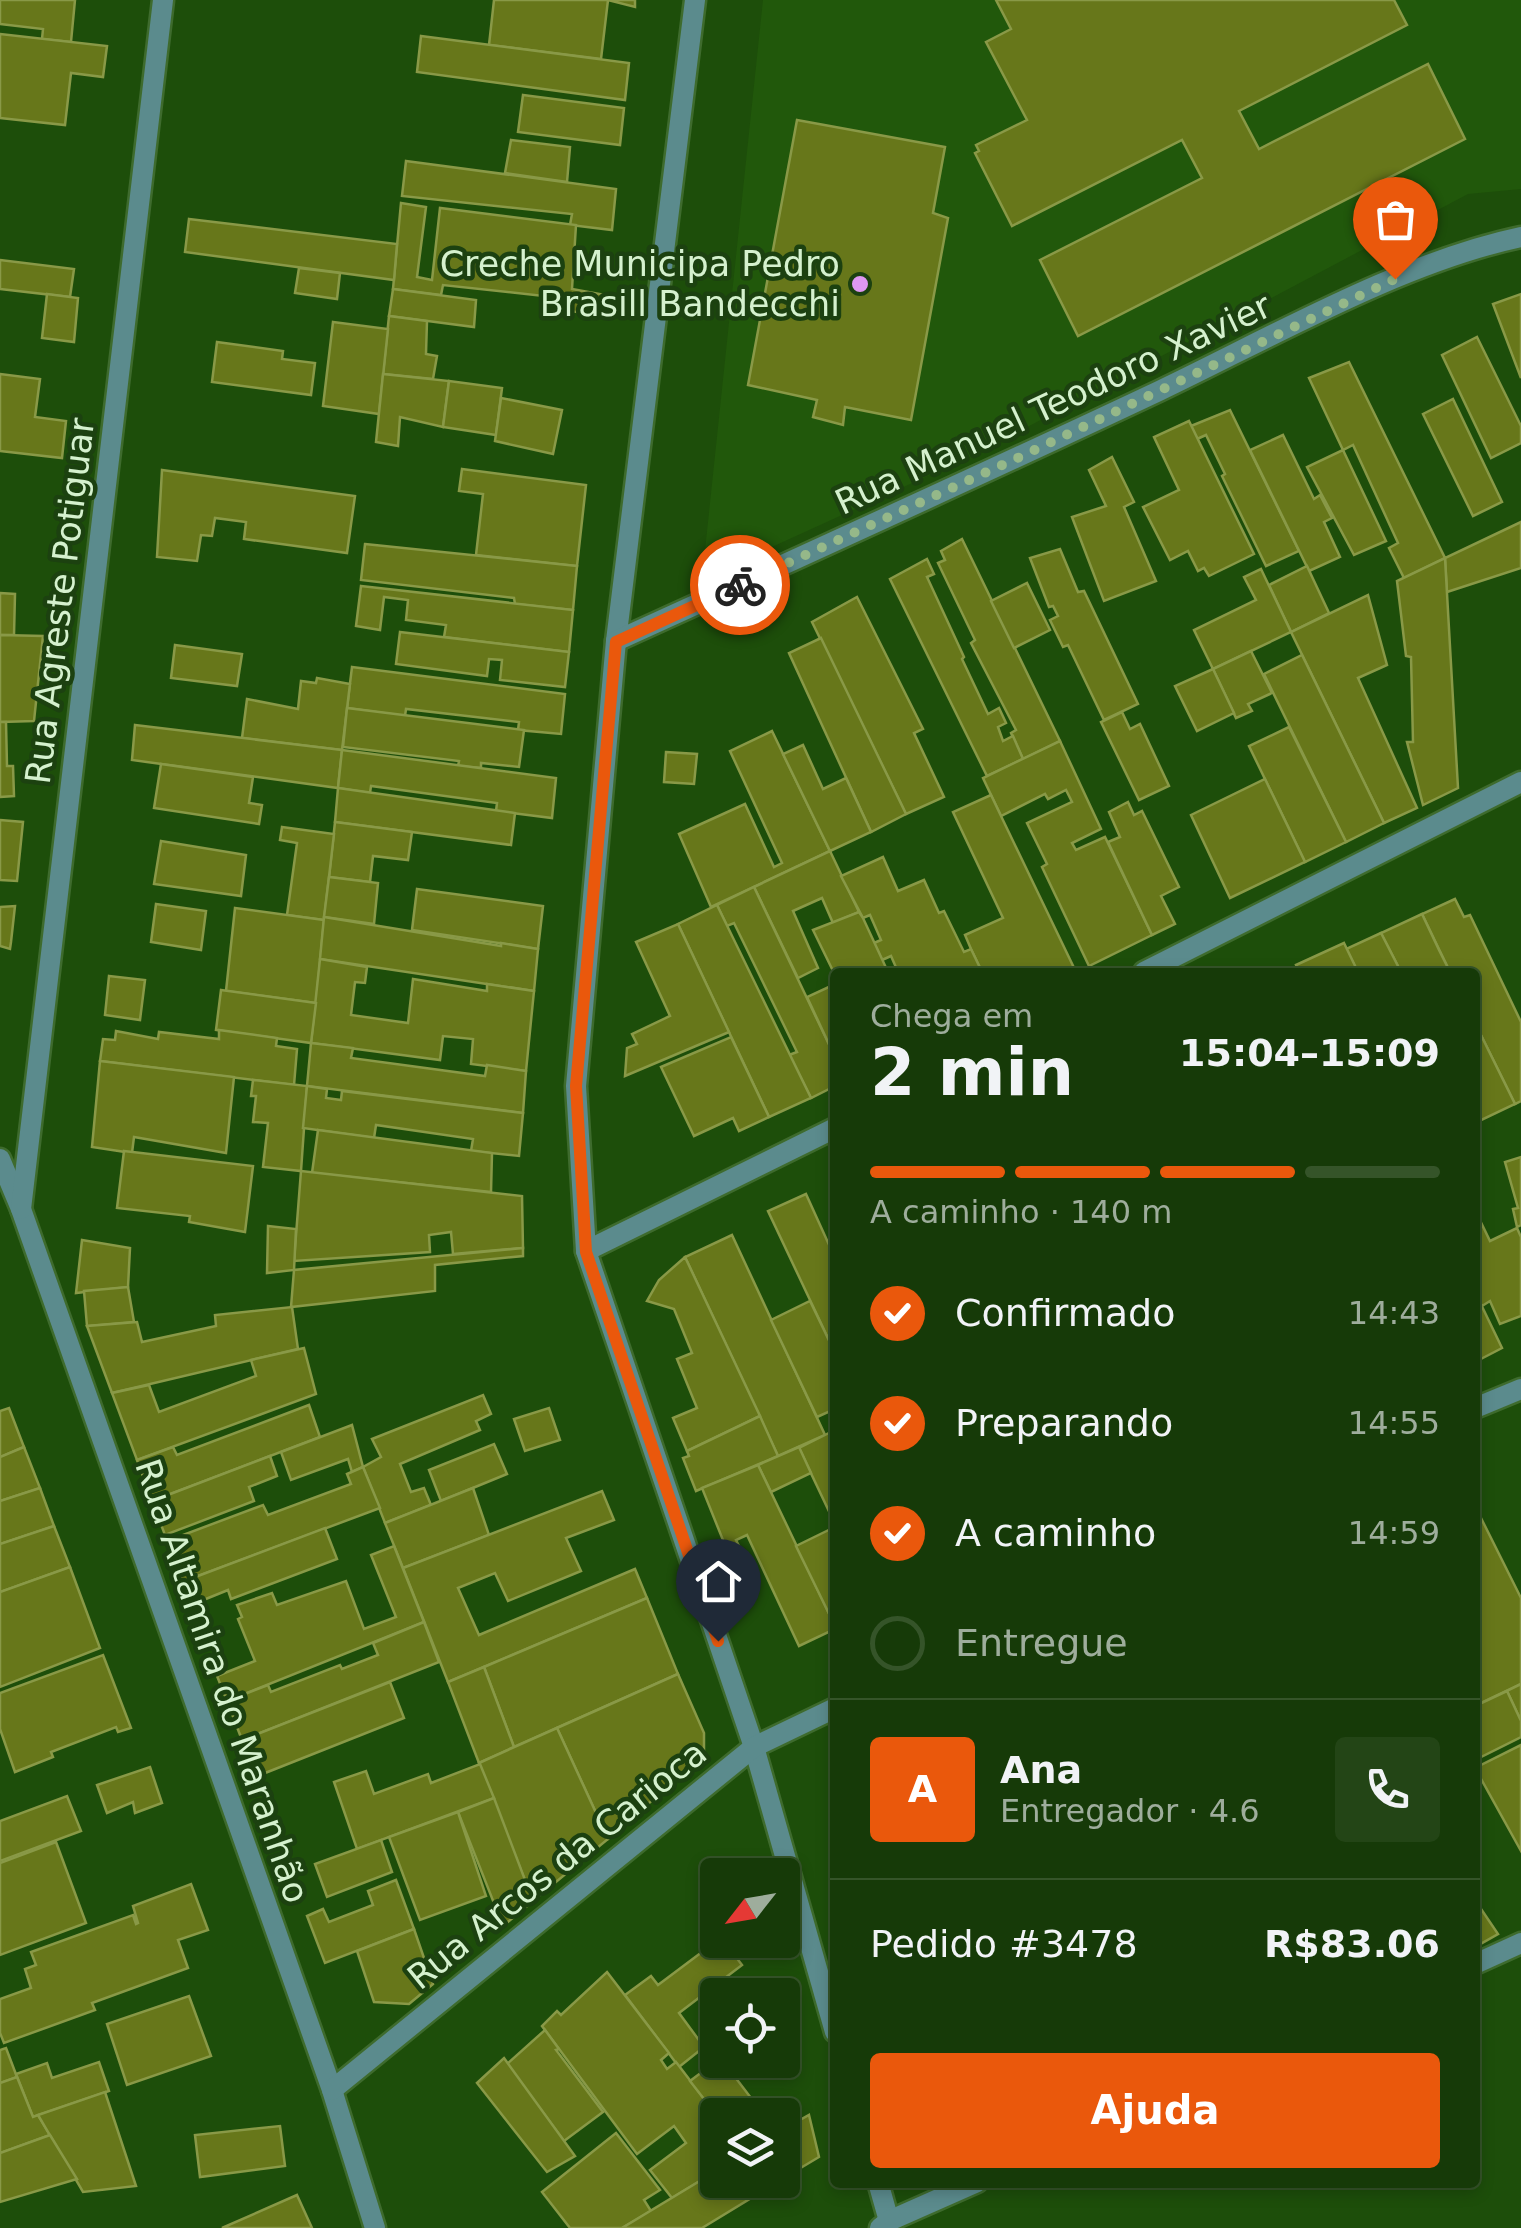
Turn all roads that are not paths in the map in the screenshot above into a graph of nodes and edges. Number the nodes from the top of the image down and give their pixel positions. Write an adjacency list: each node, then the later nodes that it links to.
1 (163, 0): 9 (street, Rua Agreste Potiguar)
2 (695, 0): 4 (street)
3 (1521, 237): 4 (street, Rua Manuel Teodoro Xavier)
4 (616, 642): 10 (street)
5 (1521, 782): 6 (street)
6 (1152, 968)
7 (830, 1130): 10 (street)
8 (0, 1159): 9 (street, Rua Altamira do Maranhão)
9 (21, 1209): 18 (street, Rua Altamira do Maranhão)
10 (586, 1252): 14 (street)
11 (1521, 1389): 12 (street)
12 (1480, 1406)
13 (830, 1710): 14 (street, Rua Arcos da Carioca)
14 (754, 1747): 17 (street); 18 (street, Rua Arcos da Carioca)
15 (1521, 1943): 16 (street)
16 (1480, 1962)
17 (830, 2014)
18 (332, 2090): 22 (street, Rua Altamira do Maranhão)
19 (879, 2188): 21 (street)
20 (963, 2188): 21 (street)
21 (885, 2224)
22 (375, 2228)

